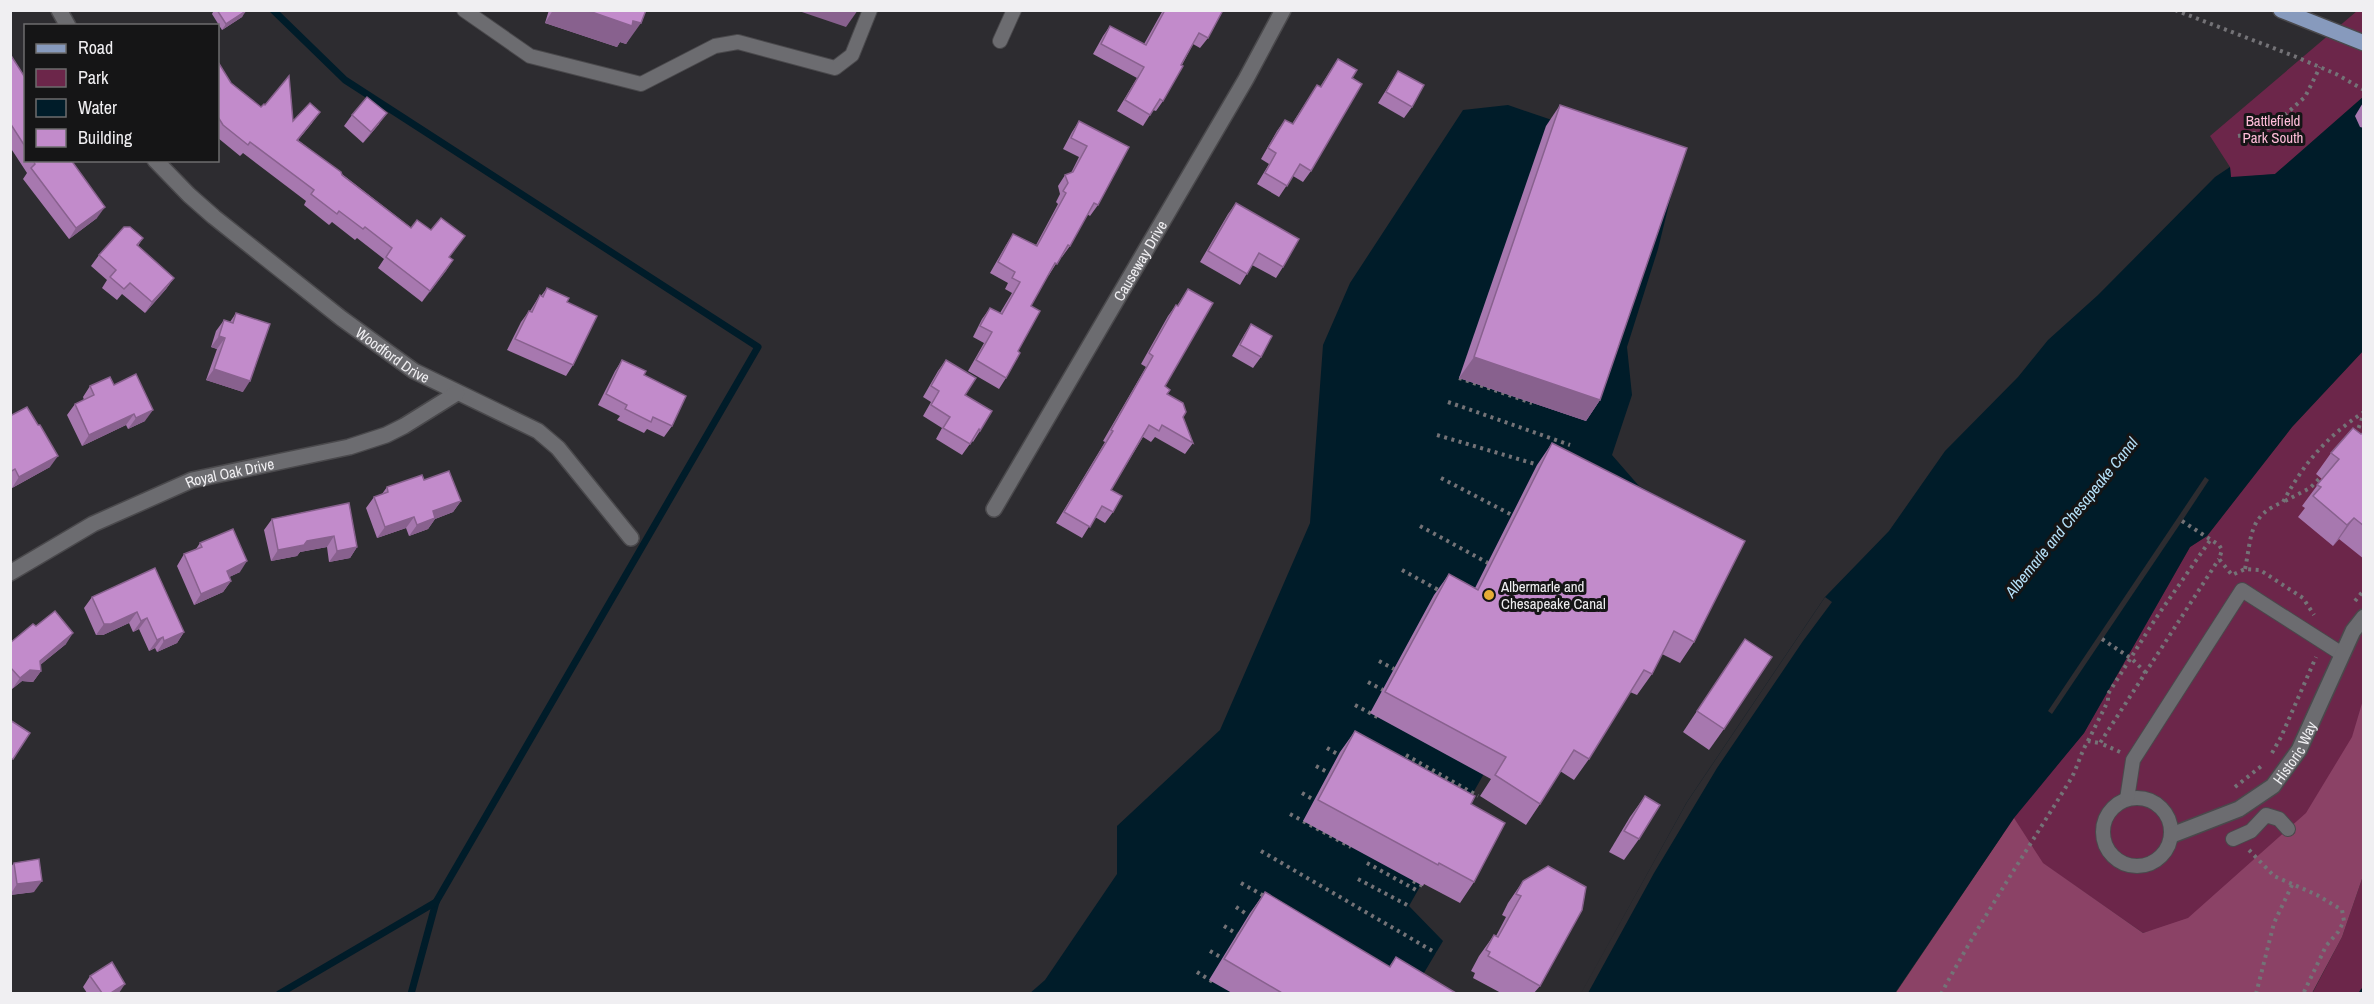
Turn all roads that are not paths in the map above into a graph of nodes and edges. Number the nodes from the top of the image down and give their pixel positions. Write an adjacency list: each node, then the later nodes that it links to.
1 (59, 10): 7 (street)
2 (464, 10): 3 (lane)
3 (870, 10)
4 (1014, 10): 8 (lane)
5 (1283, 10): 12 (street, Causeway Drive)
6 (2281, 10): 9 (main road)
7 (67, 24)
8 (1000, 41)
9 (2364, 44)
10 (157, 162): 11 (street, Woodford Drive)
11 (457, 393): 13 (street, Woodford Drive); 14 (street, Royal Oak Drive)
12 (994, 509)
13 (631, 538)
14 (10, 573)
15 (2364, 617): 16 (street, Historic Way)
16 (2342, 654): 17 (lane); 19 (street, Historic Way)
17 (2127, 800): 19 (lane); 19 (lane)
18 (2288, 829): 20 (lane)
19 (2172, 835)
20 (2233, 839)

